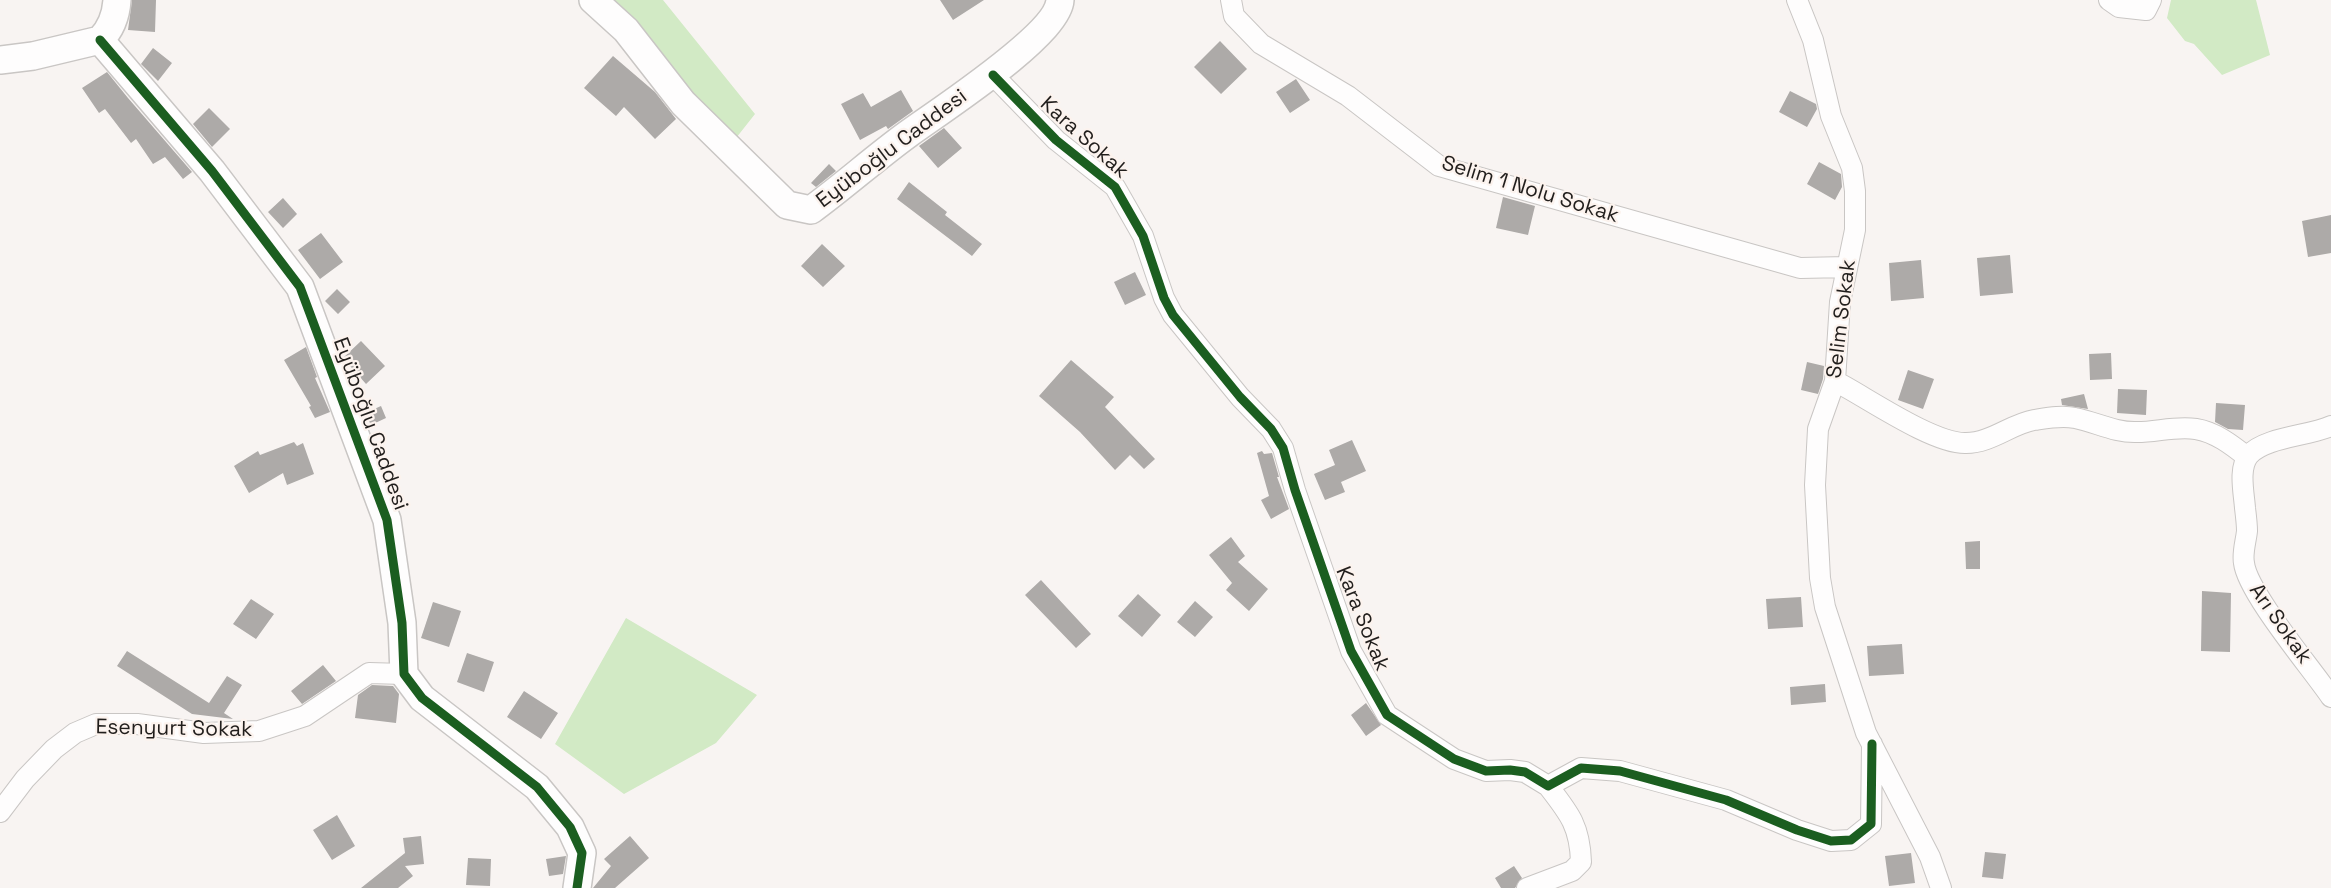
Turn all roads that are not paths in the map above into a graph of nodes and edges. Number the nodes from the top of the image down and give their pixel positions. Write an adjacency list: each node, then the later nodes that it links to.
1 (117, 0): 8 (street)
2 (593, 0): 10 (street, Eyüboğlu Caddesi)
3 (1060, 0): 10 (street, Eyüboğlu Caddesi)
4 (1231, 0): 11 (street, Selim 1 Nolu Sokak)
5 (1797, 0): 11 (street, Selim Sokak)
6 (2109, 0): 7 (street)
7 (2151, 0)
8 (100, 40): 9 (street); 15 (street, Eyüboğlu Caddesi)
9 (0, 60)
10 (993, 75): 18 (street, Kara Sokak)
11 (1847, 267): 12 (street, Selim Sokak)
12 (1835, 381): 14 (street); 17 (street, Selim Sokak)
13 (2331, 426): 14 (street)
14 (2247, 457): 16 (street, Arı Sokak)
15 (404, 674): 19 (street, Esenyurt Sokak); 20 (street)
16 (2331, 697)
17 (1872, 744): 18 (street); 22 (street, Selim Sokak)
18 (1548, 786): 21 (street)
19 (0, 812)
20 (577, 888)
21 (1527, 888)
22 (1941, 888)

